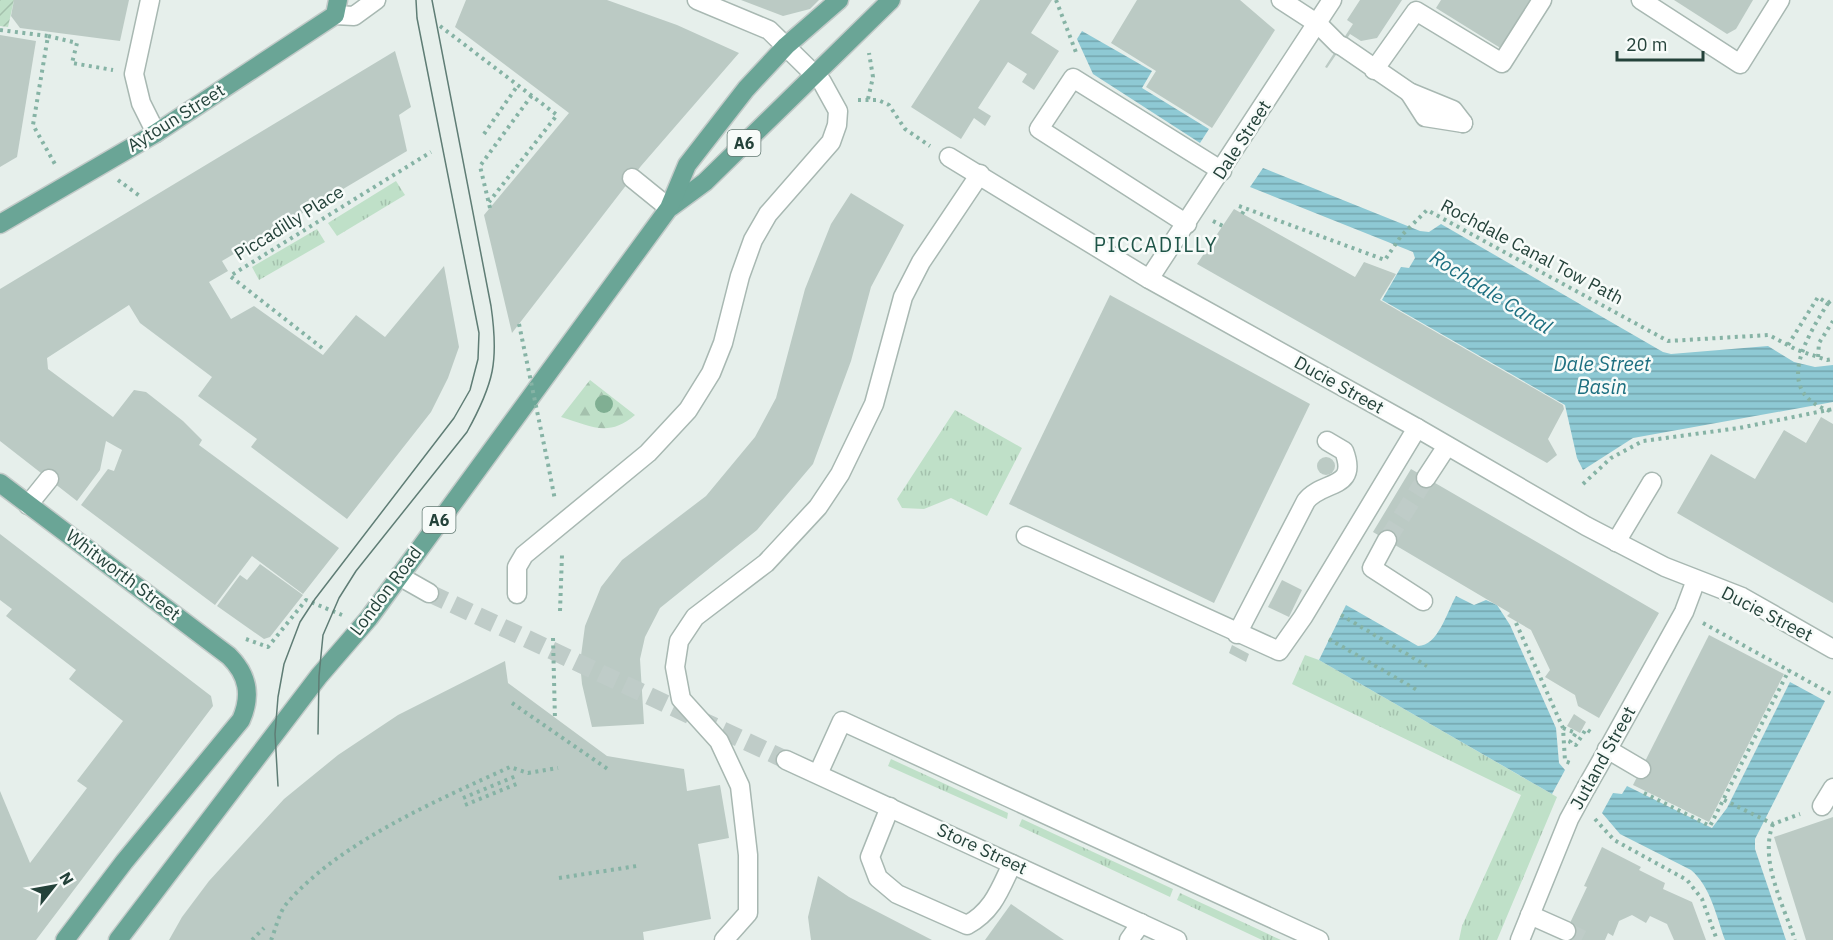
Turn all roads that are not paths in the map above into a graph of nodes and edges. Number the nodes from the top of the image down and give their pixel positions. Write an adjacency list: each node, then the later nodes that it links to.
1 (150, 0): 17 (street)
2 (376, 0): 11 (street)
3 (697, 0): 13 (street)
4 (838, 0): 13 (main road)
5 (891, 0): 15 (main road, A6)
6 (1281, 0): 12 (street)
7 (1332, 0): 12 (street, Dale Street)
8 (1542, 0): 14 (street)
9 (1641, 0): 10 (street)
10 (1780, 0)
11 (337, 8): 17 (main road, Aytoun Street)
12 (1318, 24): 14 (street); 19 (street, Dale Street)
13 (786, 45): 15 (street); 22 (main road, London Road)
14 (1374, 70): 16 (street)
15 (814, 74): 22 (main road, London Road / A6); 40 (street)
16 (1409, 92)
17 (156, 133): 23 (main road, Aytoun Street)
18 (949, 157): 20 (street, Ducie Street)
19 (1222, 171): 24 (street, Dale Street); 24 (street)
20 (980, 174): 25 (street, Ducie Street); 57 (street)
21 (632, 178): 22 (street)
22 (669, 208): 37 (main road, London Road / A6)
23 (0, 224)
24 (1187, 224): 25 (street, Dale Street)
25 (1149, 279): 26 (street, Ducie Street)
26 (1417, 428): 28 (street, Ducie Street); 42 (street)
27 (1328, 441): 42 (street)
28 (1447, 446): 29 (street); 36 (street, Ducie Street)
29 (1426, 478)
30 (49, 479): 33 (street)
31 (1652, 482): 36 (street)
32 (0, 483): 33 (main road, Whitworth Street)
33 (28, 505): 55 (main road, Whitworth Street)
34 (1026, 536): 42 (street)
35 (1387, 540): 41 (street)
36 (1616, 542): 38 (street, Ducie Street)
37 (399, 576): 39 (street); 56 (main road, London Road / A6)
38 (1696, 580): 43 (street, Ducie Street); 44 (street, Jutland Street)
39 (429, 592)
40 (517, 594)
41 (1423, 602)
42 (1236, 634)
43 (1833, 649)
44 (1605, 754): 46 (street); 52 (street, Jutland Street, bridge)
45 (786, 760): 47 (street, Store Street)
46 (1641, 769)
47 (818, 774): 50 (street, Store Street); 60 (street)
48 (1833, 788): 49 (street)
49 (1822, 806)
50 (890, 807): 51 (street, Store Street); 51 (street)
51 (1012, 864): 53 (street, Store Street)
52 (1530, 915): 54 (street); 61 (street, Jutland Street)
53 (1141, 923): 58 (street); 59 (street, Store Street)
54 (1566, 931)
55 (65, 940)
56 (118, 940)
57 (724, 940)
58 (1129, 940)
59 (1177, 940)
60 (1319, 940)
61 (1520, 940)

